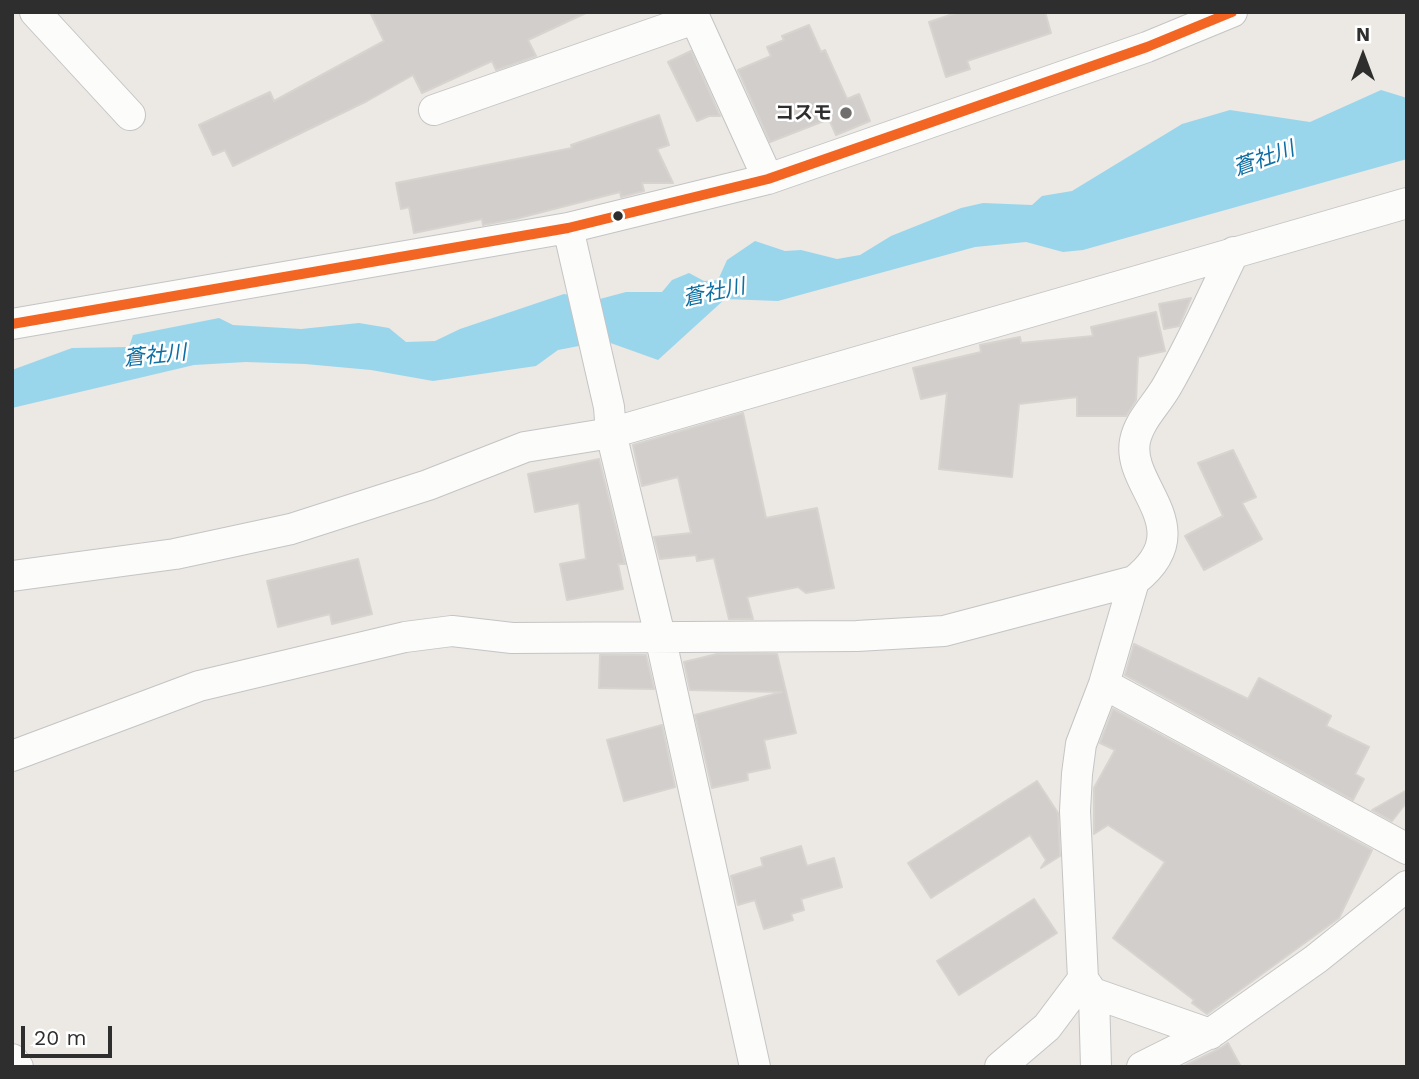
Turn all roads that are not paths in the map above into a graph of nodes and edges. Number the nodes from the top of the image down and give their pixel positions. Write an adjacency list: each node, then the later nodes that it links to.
1 (35, 12): 5 (street)
2 (1232, 12): 6 (street)
3 (693, 15): 4 (street); 6 (street)
4 (434, 110)
5 (130, 115)
6 (768, 179): 8 (street)
7 (1407, 202): 9 (street)
8 (571, 240): 10 (street); 11 (street)
9 (1234, 252): 11 (street); 13 (street)
10 (14, 322)
11 (610, 420): 12 (street); 14 (street)
12 (12, 576)
13 (1134, 581): 14 (street); 15 (street)
14 (660, 636): 16 (street); 23 (street)
15 (1104, 684): 17 (street); 19 (street)
16 (12, 755)
17 (1407, 849)
18 (1407, 886): 20 (street)
19 (1088, 986): 20 (street); 24 (street); 25 (street)
20 (1210, 1034): 26 (street)
21 (12, 1059): 22 (street)
22 (18, 1067)
23 (755, 1067)
24 (1000, 1067)
25 (1096, 1067)
26 (1142, 1067)

